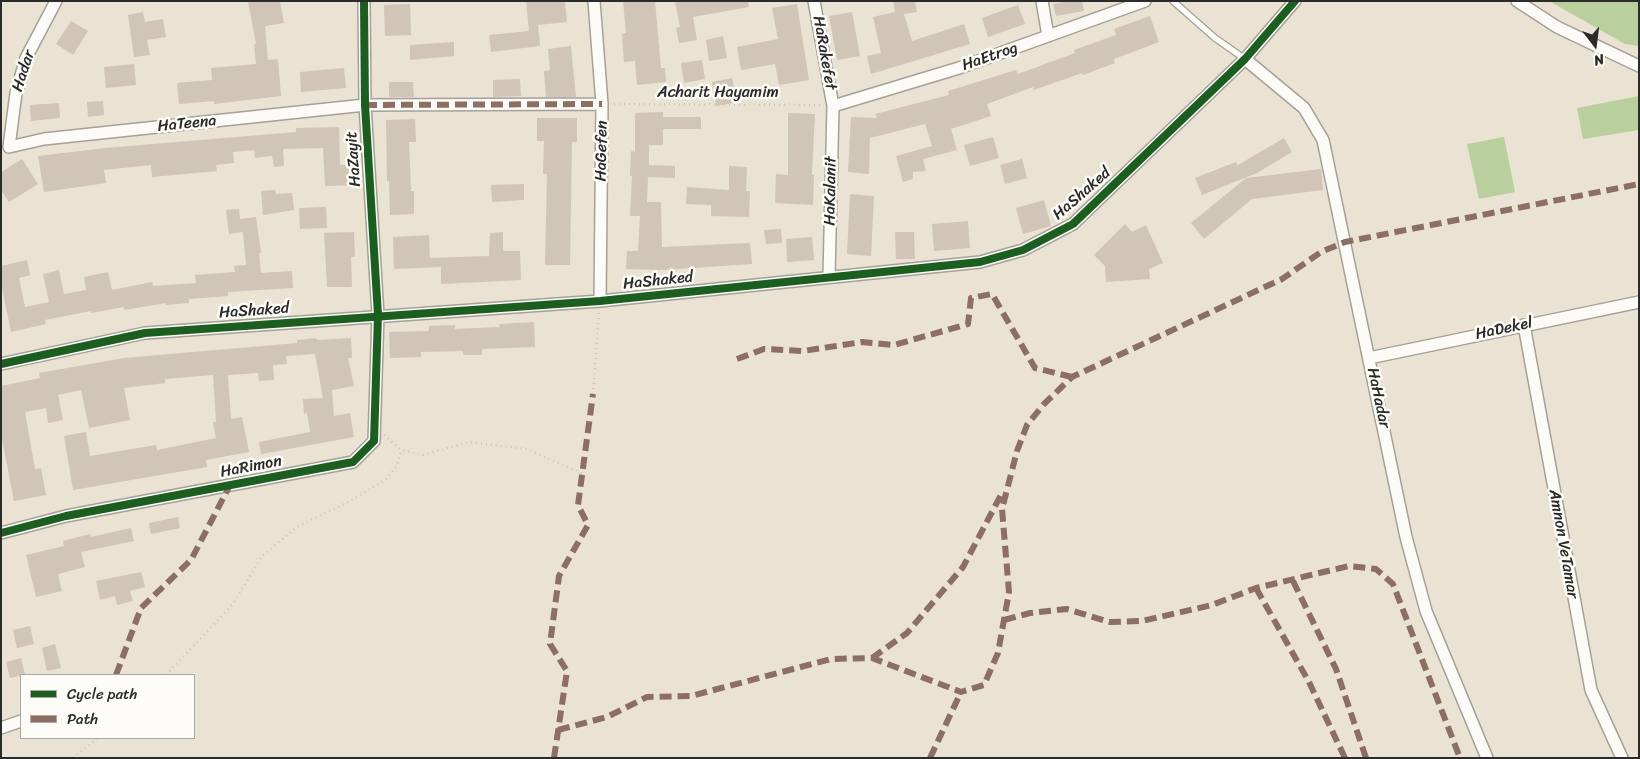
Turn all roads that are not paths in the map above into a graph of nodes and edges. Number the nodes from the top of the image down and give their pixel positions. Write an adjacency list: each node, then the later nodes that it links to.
1 (56, 1): 16 (street, Hadar)
2 (364, 1): 14 (street, HaZayit)
3 (594, 1): 13 (street, HaGefen)
4 (814, 1): 15 (street, HaRakefet)
5 (1042, 1): 10 (street)
6 (1145, 1): 10 (street, HaEtrog)
7 (1173, 1): 11 (lane)
8 (1294, 1): 11 (street, HaShaked)
9 (1516, 1): 12 (street)
10 (1048, 36): 15 (street, HaEtrog)
11 (1245, 59): 17 (street, HaShaked); 22 (street, HaHadar)
12 (1639, 66)
13 (602, 104): 14 (street, HaTeena); 18 (street, HaGefen)
14 (365, 105): 16 (street, HaTeena); 20 (street, HaZayit)
15 (833, 106): 17 (street, HaKalanit)
16 (5, 151)
17 (829, 277): 18 (street, HaShaked)
18 (600, 301): 20 (street, HaShaked)
19 (1639, 302): 21 (street, HaDekel)
20 (378, 315): 23 (street, HaShaked); 24 (street, HaRimon)
21 (1524, 325): 22 (street, HaDekel); 28 (street, Amnon VeTamar)
22 (1369, 358): 27 (street, HaHadar)
23 (1, 364)
24 (1, 533)
25 (20, 721): 26 (street)
26 (1, 728)
27 (1487, 758)
28 (1622, 758)

